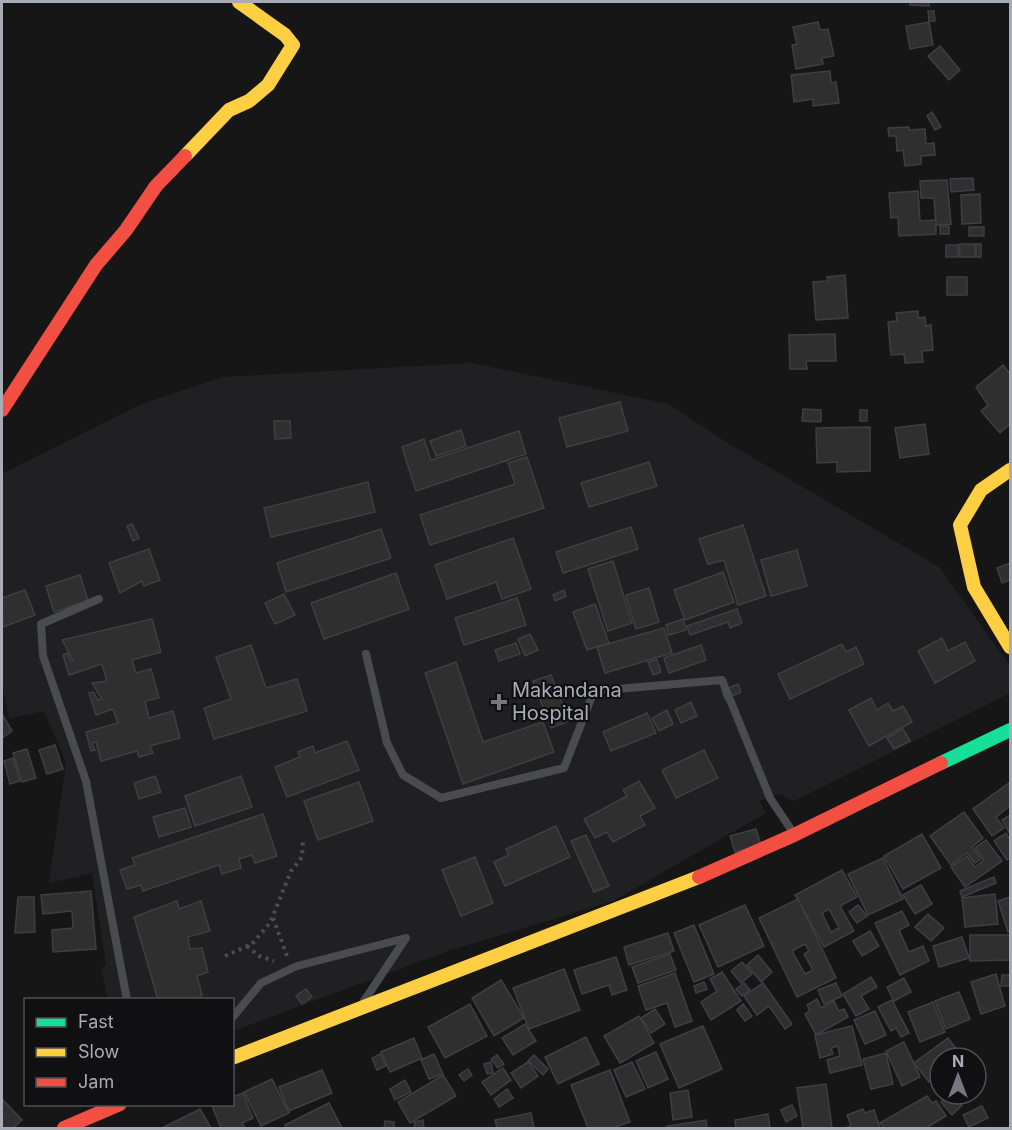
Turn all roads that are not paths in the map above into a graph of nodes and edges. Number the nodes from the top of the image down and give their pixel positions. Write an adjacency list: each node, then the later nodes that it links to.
1 (239, 2): 2 (street)
2 (2, 410)
3 (1011, 470): 5 (street)
4 (99, 599): 9 (lane)
5 (1011, 647)
6 (366, 654): 8 (lane)
7 (1011, 730): 8 (street)
8 (794, 835): 10 (street)
9 (127, 998)
10 (359, 1009): 11 (lane); 12 (street)
11 (234, 1016)
12 (234, 1057)
13 (115, 1106): 14 (street)
14 (64, 1128)

